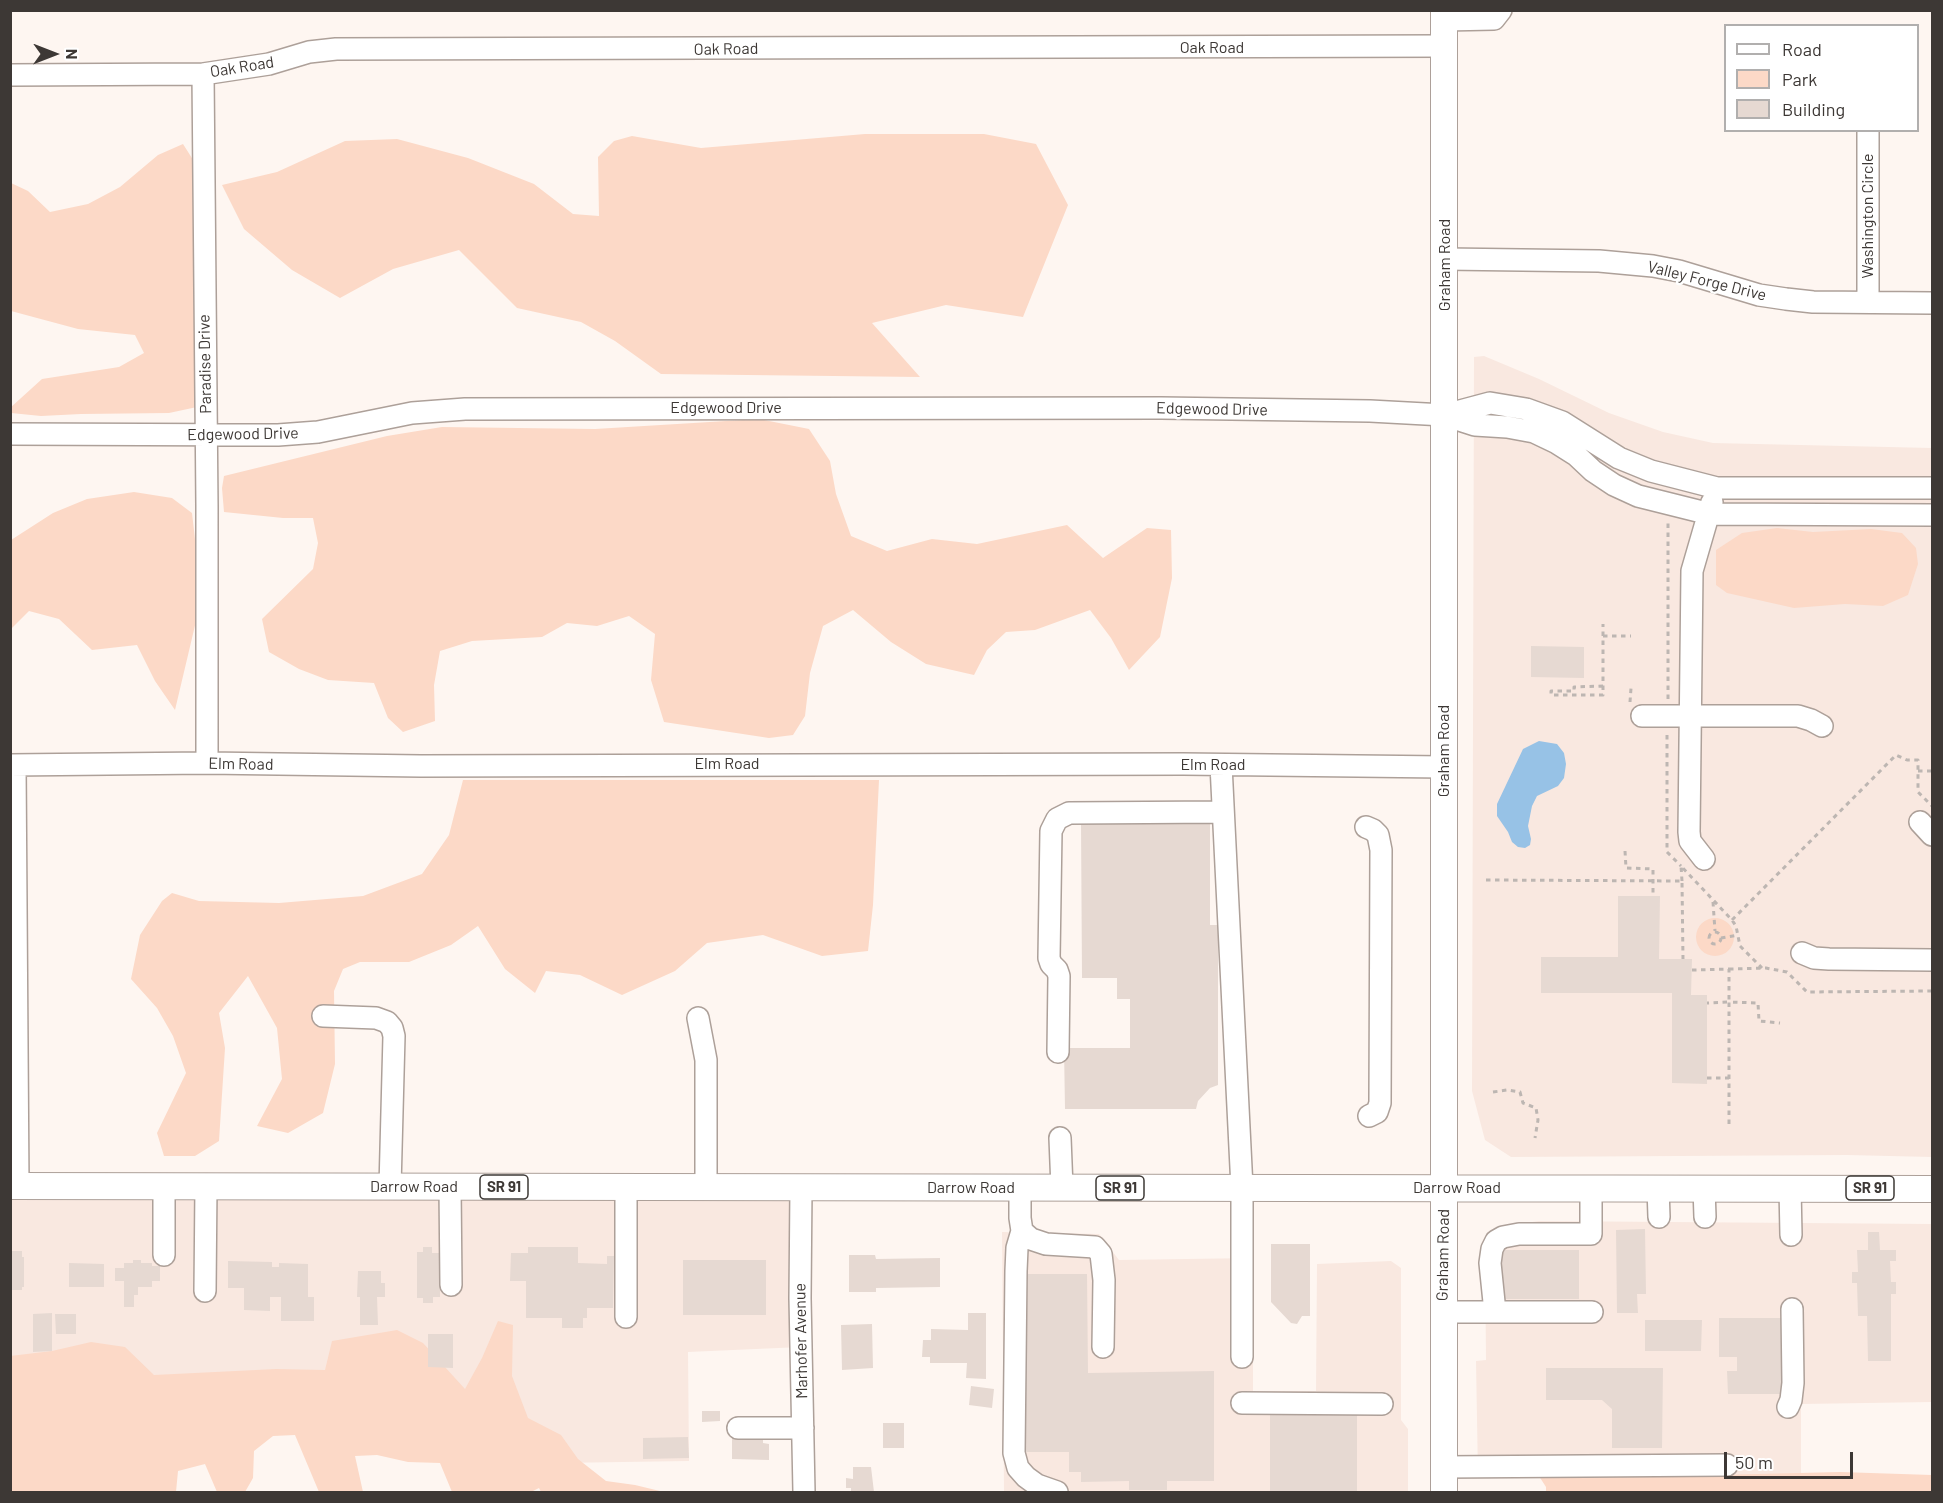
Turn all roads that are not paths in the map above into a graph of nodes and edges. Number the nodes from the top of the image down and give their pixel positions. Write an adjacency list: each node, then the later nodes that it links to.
1 (1501, 10): 2 (street)
2 (1444, 15): 3 (main road, Graham Road)
3 (1443, 46): 4 (street, Oak Road); 7 (main road, Graham Road)
4 (203, 74): 5 (street, Oak Road); 12 (street, Paradise Drive)
5 (10, 75)
6 (1868, 132): 8 (street, Washington Circle)
7 (1445, 260): 8 (street, Valley Forge Drive); 10 (main road, Graham Road)
8 (1868, 301): 9 (street, Valley Forge Drive)
9 (1932, 303)
10 (1444, 415): 12 (street, Edgewood Drive); 13 (street); 15 (street); 23 (main road, Graham Road)
11 (10, 434): 12 (street, Edgewood Drive)
12 (207, 436): 20 (street, Paradise Drive)
13 (1715, 488): 14 (street); 15 (street)
14 (1932, 488)
15 (1710, 514): 16 (street); 18 (street)
16 (1932, 515)
17 (1636, 709): 18 (street)
18 (1690, 715): 19 (street); 26 (street)
19 (1822, 726)
20 (207, 763): 21 (street, Elm Road); 22 (street, Elm Road)
21 (13, 765): 34 (street)
22 (1221, 765): 23 (street, Elm Road); 24 (street)
23 (1444, 767): 39 (main road, Graham Road)
24 (1223, 812): 31 (street); 45 (street)
25 (1366, 828): 32 (street)
26 (1704, 859)
27 (1802, 953): 28 (street)
28 (1932, 960)
29 (323, 1016): 37 (street)
30 (698, 1018): 41 (street)
31 (1058, 1052)
32 (1369, 1116)
33 (1060, 1138): 44 (street)
34 (14, 1186): 35 (main road, Darrow Road / SR 91)
35 (164, 1186): 36 (main road, Darrow Road / SR 91); 55 (street)
36 (206, 1186): 37 (main road, Darrow Road / SR 91); 57 (street)
37 (390, 1186): 38 (main road, Darrow Road / SR 91)
38 (450, 1187): 40 (main road, Darrow Road / SR 91); 56 (street)
39 (1444, 1187): 45 (main road, Darrow Road / SR 91); 46 (main road, Darrow Road / SR 91); 59 (main road, Graham Road)
40 (626, 1188): 41 (main road, Darrow Road / SR 91); 62 (street)
41 (705, 1188): 42 (main road, Darrow Road / SR 91)
42 (801, 1188): 43 (main road, Darrow Road / SR 91); 69 (street, Marhofer Avenue)
43 (1020, 1188): 44 (main road, Darrow Road / SR 91); 53 (street)
44 (1062, 1188): 45 (main road, Darrow Road / SR 91)
45 (1242, 1188): 64 (street)
46 (1591, 1188): 47 (main road, Darrow Road / SR 91); 60 (street)
47 (1658, 1188): 48 (main road, Darrow Road / SR 91); 51 (street)
48 (1704, 1188): 49 (main road, Darrow Road / SR 91); 52 (street)
49 (1790, 1188): 50 (main road, Darrow Road / SR 91); 54 (street)
50 (1932, 1189)
51 (1659, 1217)
52 (1705, 1217)
53 (1022, 1231): 63 (street); 73 (street)
54 (1791, 1235)
55 (164, 1255)
56 (451, 1285)
57 (205, 1291)
58 (1792, 1309): 67 (street)
59 (1443, 1312): 60 (street); 71 (main road, Graham Road)
60 (1495, 1312): 61 (street)
61 (1592, 1312)
62 (626, 1317)
63 (1103, 1347)
64 (1242, 1357)
65 (1242, 1403): 66 (street)
66 (1382, 1404)
67 (1788, 1407)
68 (738, 1428): 69 (street)
69 (803, 1428): 72 (street, Marhofer Avenue)
70 (1727, 1465): 71 (street)
71 (1444, 1467): 74 (main road, Graham Road)
72 (804, 1492)
73 (1057, 1492)
74 (1444, 1492)

